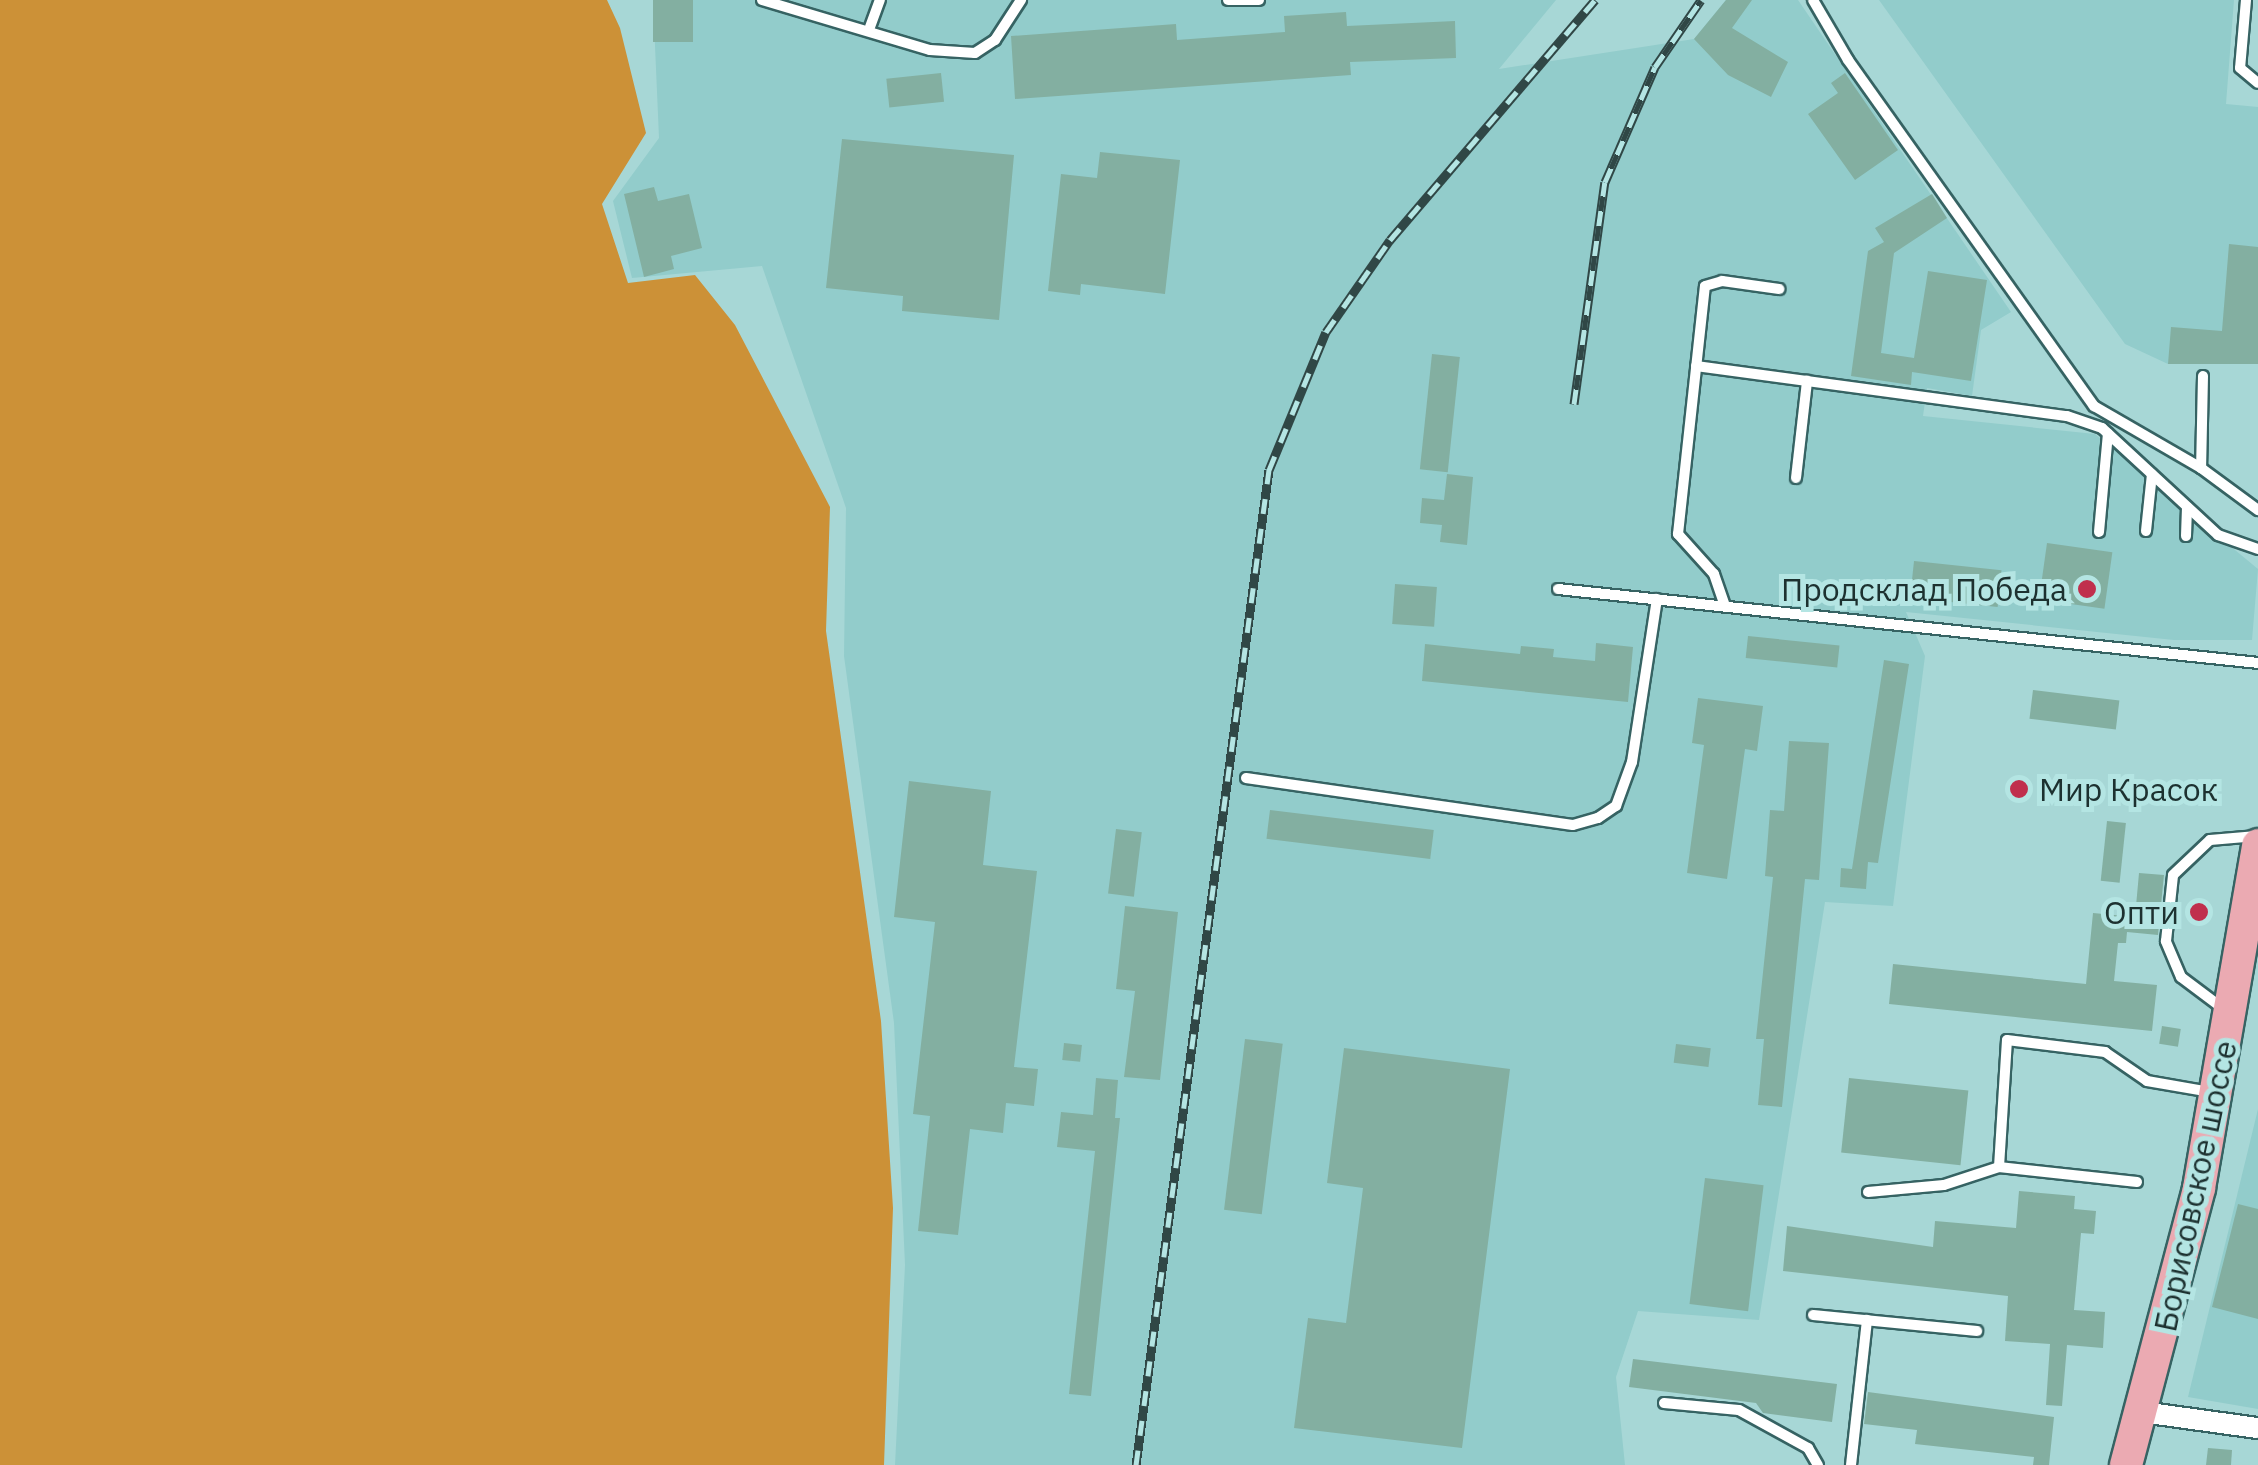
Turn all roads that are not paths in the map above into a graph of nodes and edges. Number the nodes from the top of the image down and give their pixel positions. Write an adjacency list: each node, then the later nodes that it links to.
1 (762, 0): 8 (lane)
2 (880, 0): 8 (lane)
3 (1021, 0): 8 (lane)
4 (1228, 0): 5 (lane)
5 (1259, 0)
6 (1814, 0): 15 (lane)
7 (2246, 0): 9 (lane)
8 (870, 27)
9 (2258, 83)
10 (1779, 289): 11 (lane)
11 (1696, 366): 13 (lane); 26 (lane)
12 (2203, 376): 15 (lane)
13 (1807, 380): 14 (lane); 17 (lane)
14 (2108, 433): 16 (lane); 20 (lane)
15 (2201, 468): 19 (lane)
16 (2152, 474): 18 (lane); 21 (lane)
17 (1796, 478)
18 (2187, 507): 22 (lane); 23 (lane)
19 (2258, 510)
20 (2099, 532)
21 (2146, 532)
22 (2186, 536)
23 (2258, 549)
24 (1558, 589): 25 (lane)
25 (1657, 600): 26 (lane); 28 (lane)
26 (1724, 606): 27 (lane)
27 (2258, 662)
28 (1246, 778)
29 (2258, 836): 31 (lane)
30 (2258, 845): 31 (main road, Борисовское шоссе)
31 (2232, 1015): 32 (main road, Борисовское шоссе)
32 (2217, 1094): 33 (lane); 40 (main road, Борисовское шоссе)
33 (1999, 1167): 34 (lane); 35 (lane)
34 (2137, 1182)
35 (1868, 1192)
36 (1813, 1315): 37 (lane)
37 (1867, 1320): 38 (lane); 43 (lane)
38 (1977, 1330)
39 (1664, 1403): 42 (lane)
40 (2142, 1412): 41 (street); 44 (main road, Борисовское шоссе)
41 (2258, 1428)
42 (1818, 1465)
43 (1852, 1465)
44 (2126, 1465)

